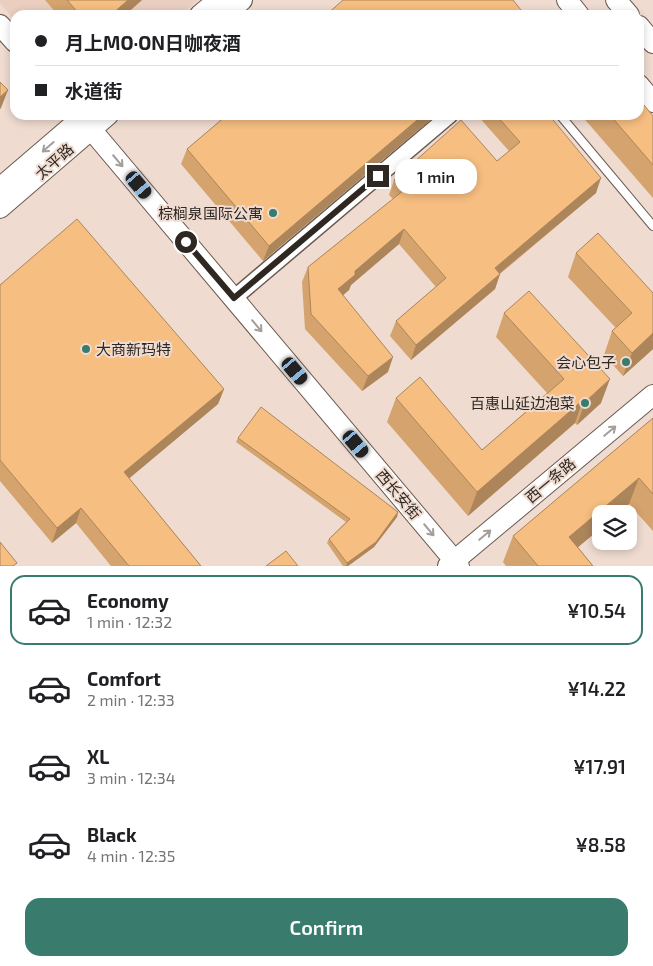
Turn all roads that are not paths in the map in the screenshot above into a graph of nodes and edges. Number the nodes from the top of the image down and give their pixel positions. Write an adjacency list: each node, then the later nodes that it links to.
1 (218, 0): 4 (street)
2 (242, 0): 5 (street)
3 (616, 0): 6 (street)
4 (206, 10)
5 (231, 10)
6 (625, 10)
7 (0, 25): 9 (street)
8 (644, 32): 10 (street)
9 (10, 36)
10 (653, 43)
11 (644, 91): 12 (street)
12 (653, 102)
13 (85, 120): 16 (street, 太平路, one-way to 16); 17 (street, 太平路); 19 (street, 西长安街, one-way to 19)
14 (444, 120): 19 (street)
15 (564, 120): 18 (lane)
16 (0, 188)
17 (0, 208)
18 (653, 226)
19 (234, 298): 21 (street, 西长安街, one-way to 21)
20 (653, 395): 21 (street, 西一条路, one-way to 20)
21 (454, 564)

